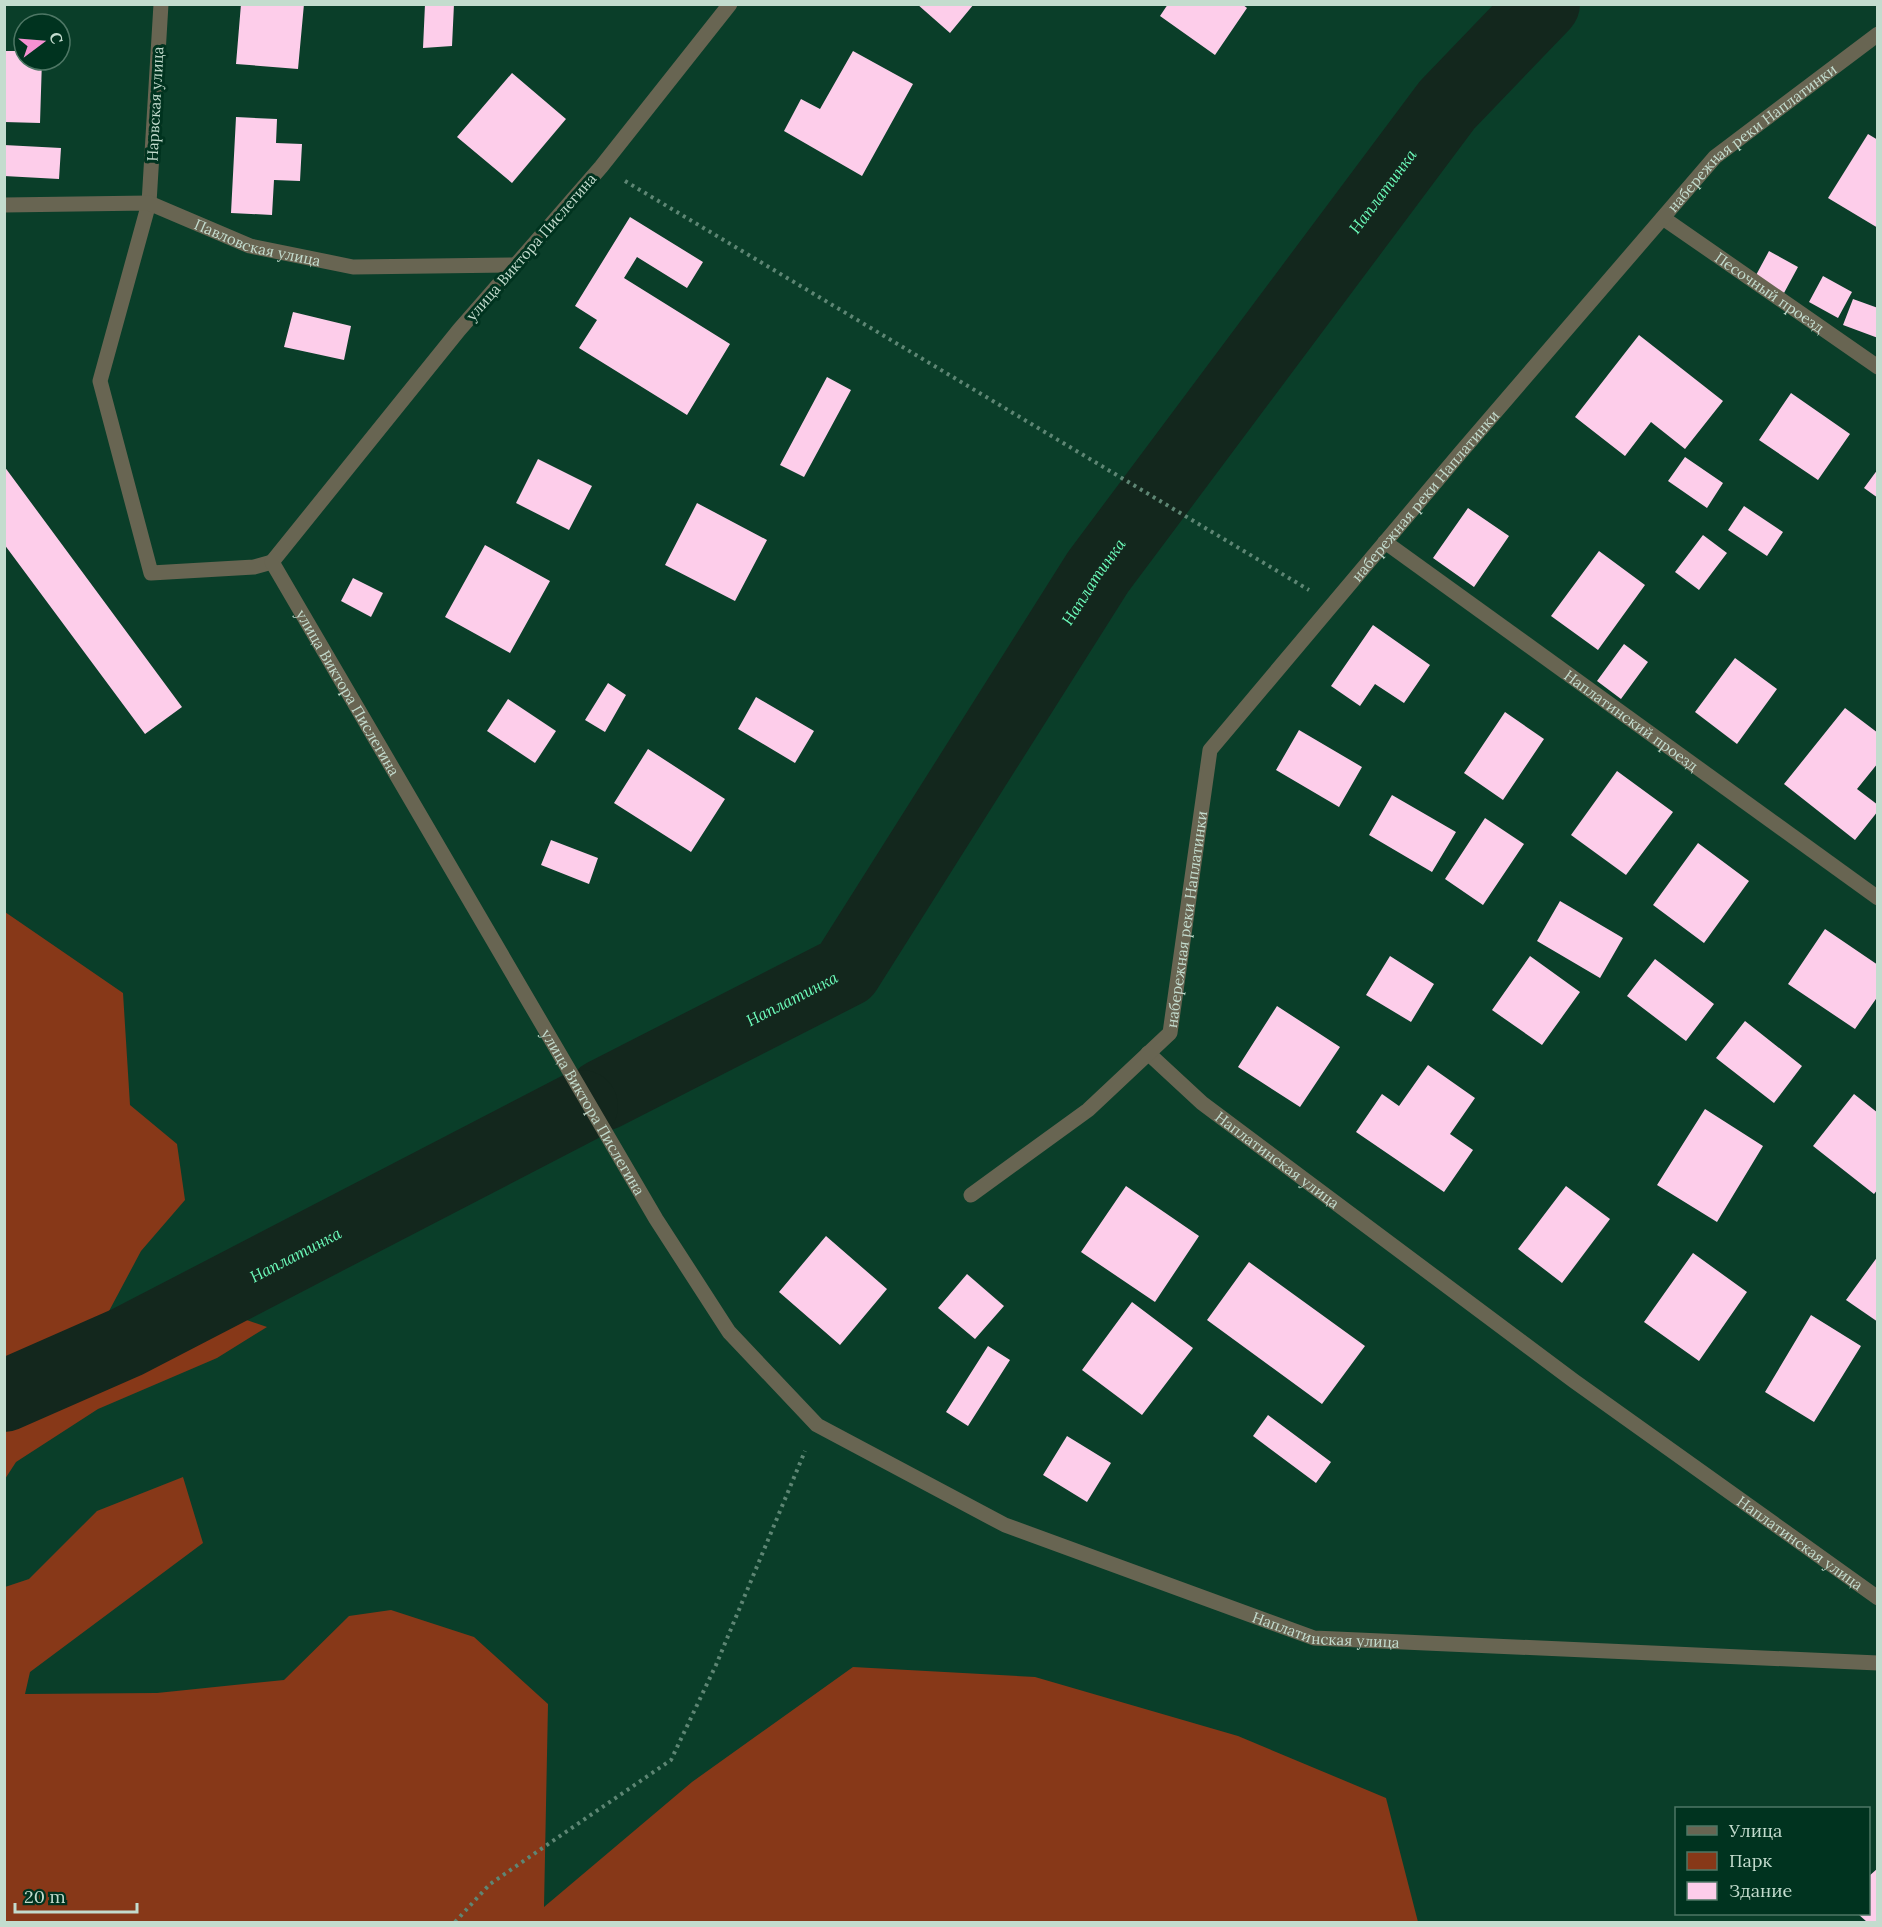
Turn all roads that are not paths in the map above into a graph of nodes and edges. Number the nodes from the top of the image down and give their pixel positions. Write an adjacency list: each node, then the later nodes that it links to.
1 (161, 4): 4 (street, Нарвская улица)
2 (730, 4): 7 (street, улица Виктора Пислегина)
3 (1878, 34): 6 (street, набережная реки Наплатинки)
4 (149, 203): 5 (street, Павловская улица); 7 (street, Павловская улица); 10 (street, Нарвская улица)
5 (4, 205)
6 (1663, 218): 8 (street, Песочный проезд); 9 (street, набережная реки Наплатинки)
7 (515, 265): 10 (street, улица Виктора Пислегина)
8 (1878, 367)
9 (1385, 542): 11 (street, Наплатинский проезд); 12 (street, набережная реки Наплатинки)
10 (272, 562): 14 (street, улица Виктора Пислегина)
11 (1878, 898)
12 (1148, 1053): 13 (street, набережная реки Наплатинки); 15 (street, Наплатинская улица)
13 (971, 1195)
14 (817, 1425): 16 (street, Наплатинская улица)
15 (1878, 1598)
16 (1878, 1663)

